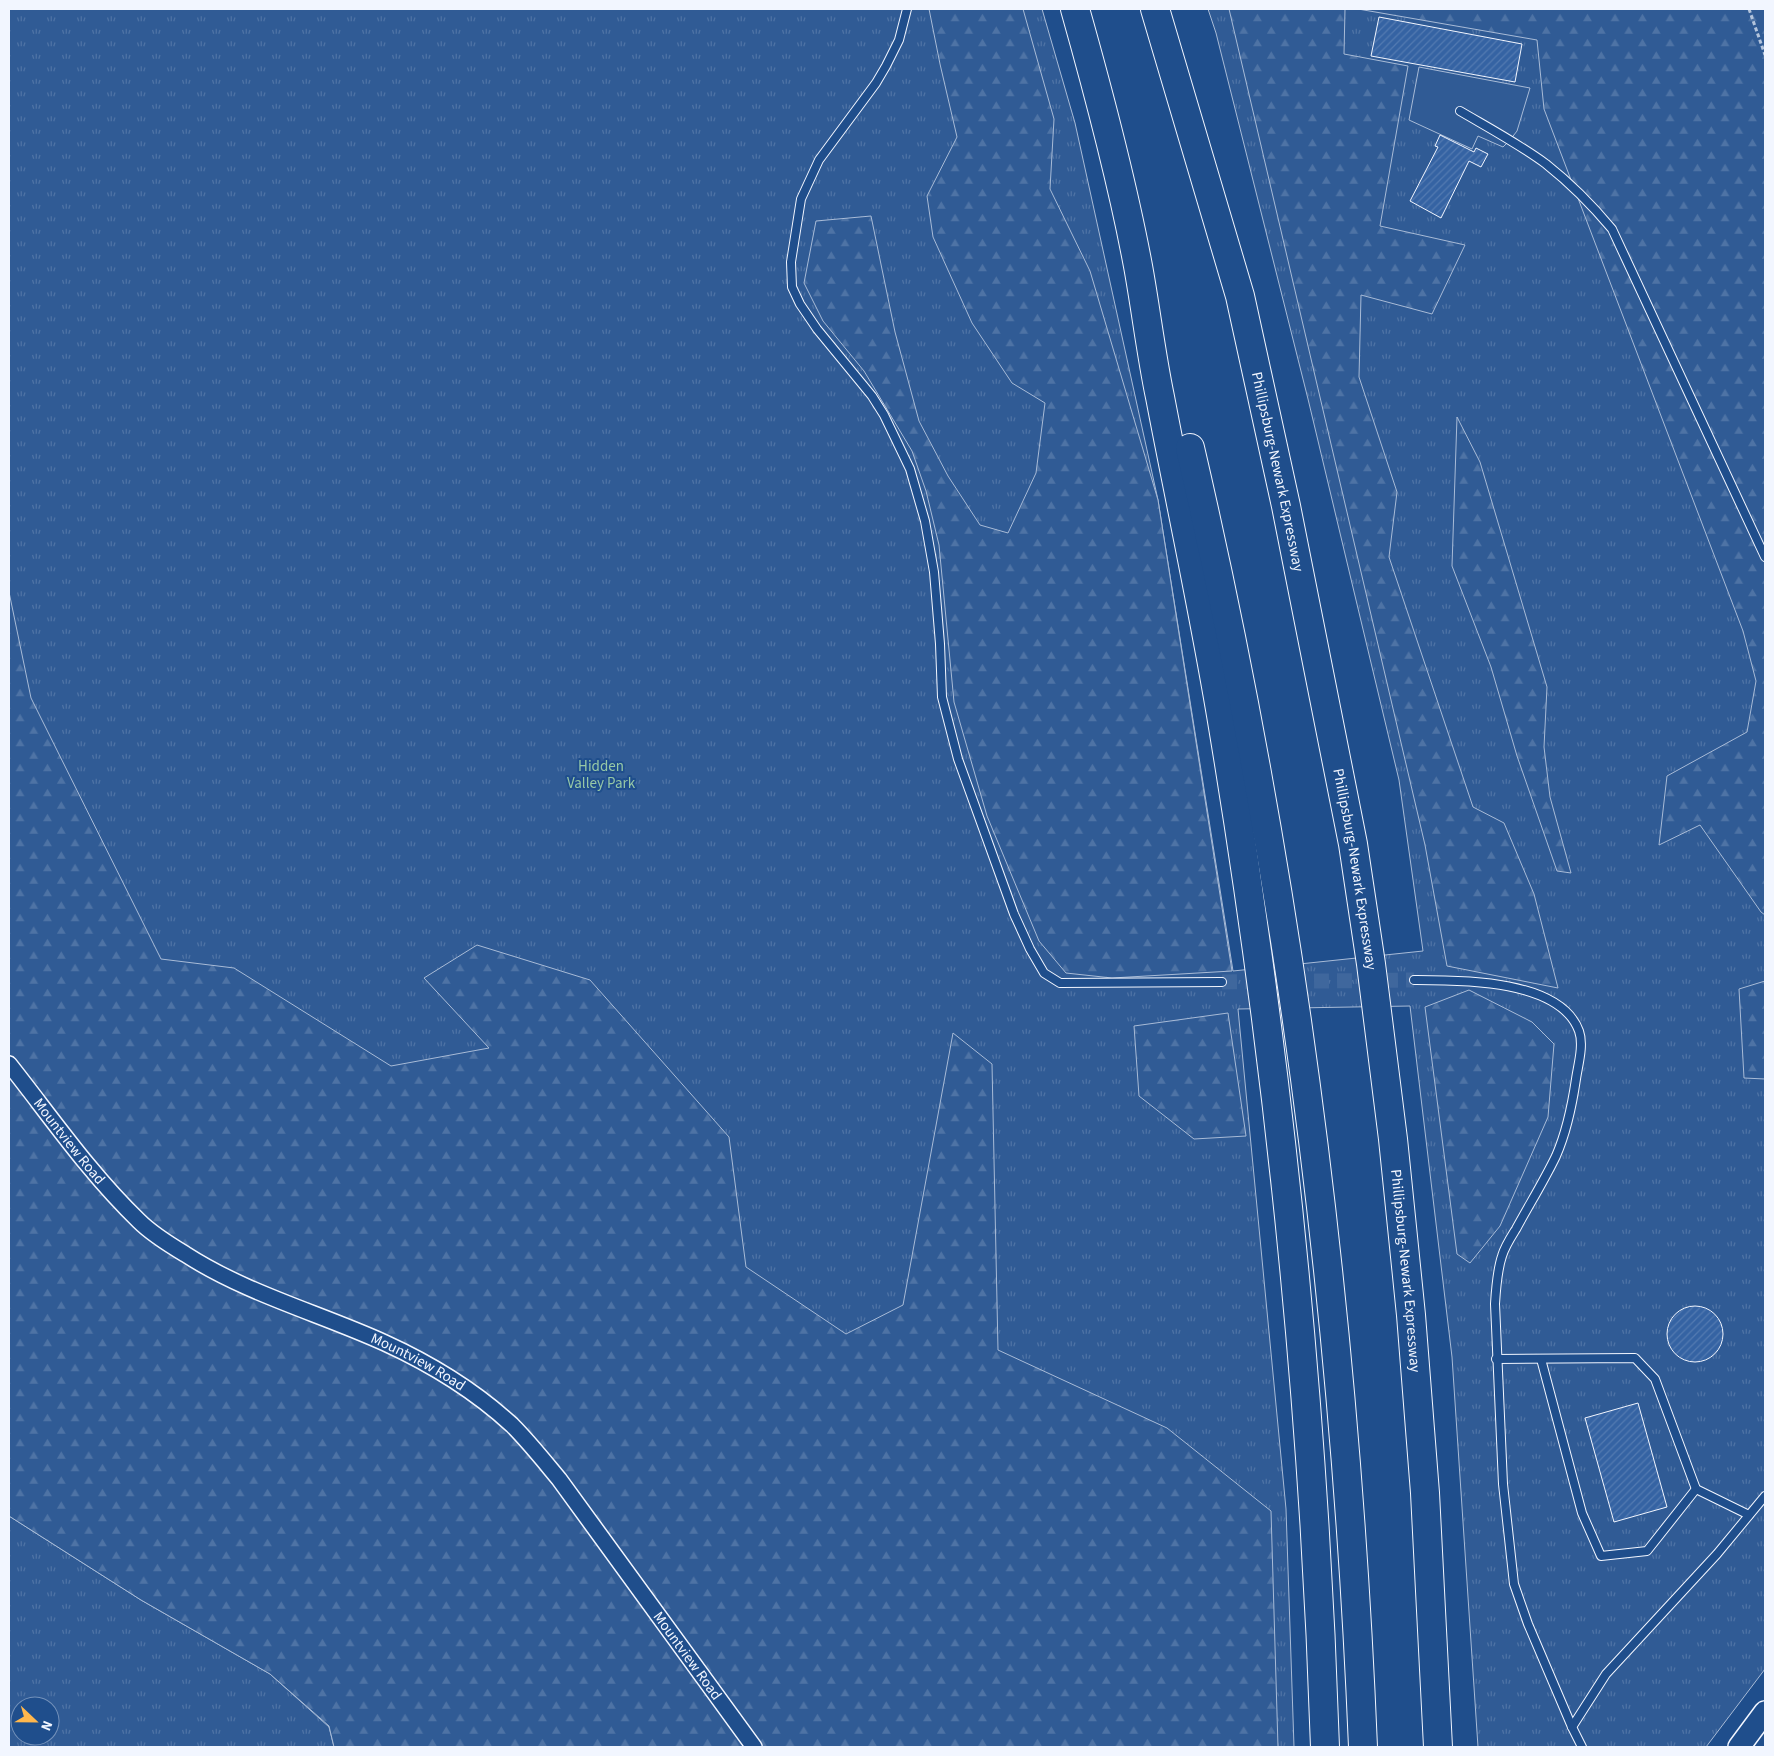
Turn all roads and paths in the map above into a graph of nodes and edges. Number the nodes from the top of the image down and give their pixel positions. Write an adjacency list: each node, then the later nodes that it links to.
1 (907, 9): 10 (lane)
2 (1075, 9): 7 (highway)
3 (1155, 9): 22 (highway, Phillipsburg-Newark Expressway)
4 (1749, 9): 5 (path)
5 (1765, 55)
6 (1460, 111): 8 (lane)
7 (1138, 264): 20 (highway); 21 (highway)
8 (1765, 557)
9 (1414, 980): 12 (lane)
10 (1222, 982)
11 (9, 1064): 19 (street, Mountview Road)
12 (1496, 1359): 13 (lane); 18 (lane)
13 (1541, 1359): 14 (lane); 14 (lane)
14 (1696, 1489): 16 (lane)
15 (1765, 1496): 16 (lane)
16 (1750, 1515): 18 (lane)
17 (1765, 1712): 24 (street)
18 (1572, 1727): 23 (lane)
19 (754, 1747)
20 (1324, 1747)
21 (1363, 1747)
22 (1438, 1747)
23 (1582, 1747)
24 (1739, 1747)

